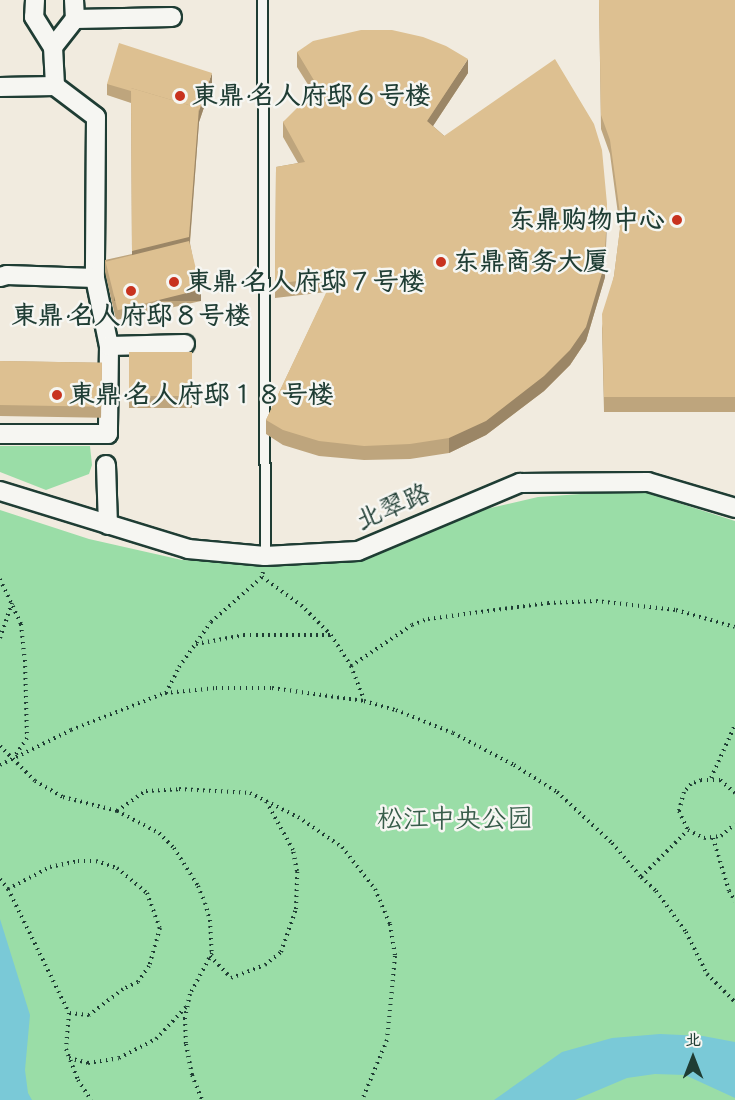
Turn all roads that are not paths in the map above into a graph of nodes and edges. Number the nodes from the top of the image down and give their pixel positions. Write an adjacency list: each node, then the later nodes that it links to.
1 (35, 0): 6 (street)
2 (74, 0): 5 (street)
3 (262, 0): 18 (lane)
4 (172, 17): 5 (street)
5 (75, 19): 6 (street)
6 (53, 47): 7 (street)
7 (55, 86): 8 (street); 10 (street)
8 (0, 87)
9 (0, 277): 10 (street)
10 (95, 278): 12 (street)
11 (185, 344): 12 (street)
12 (110, 346): 13 (street)
13 (0, 434)
14 (106, 465): 17 (street)
15 (0, 491): 17 (street, 北翠路)
16 (735, 508): 18 (street, 北翠路)
17 (108, 525): 18 (street, 北翠路)
18 (265, 556)

